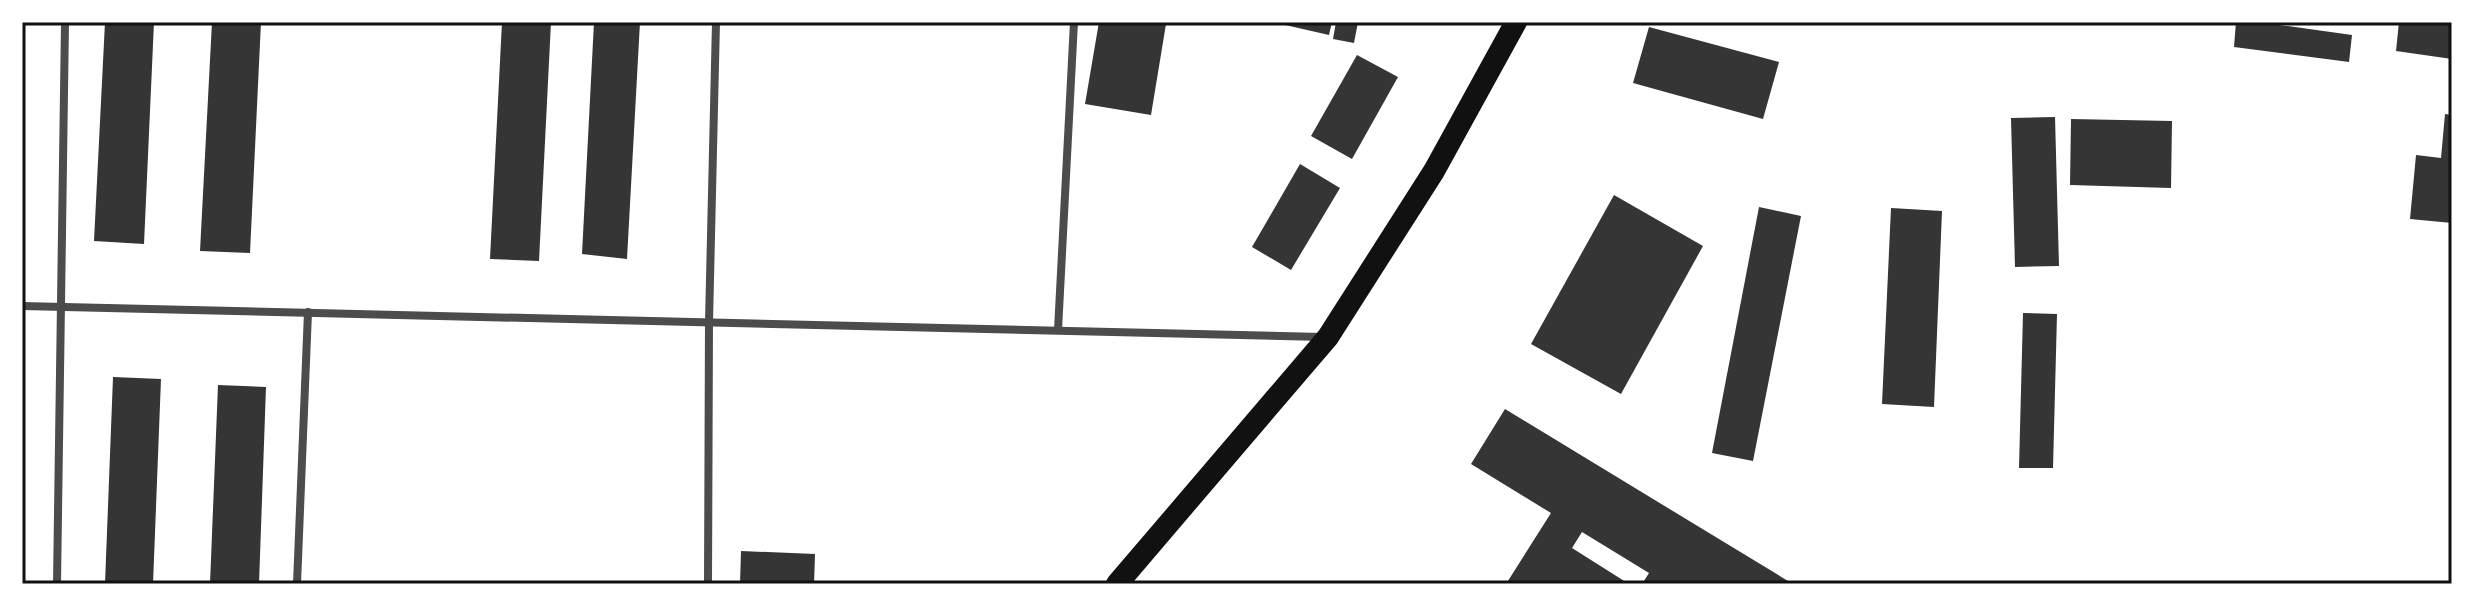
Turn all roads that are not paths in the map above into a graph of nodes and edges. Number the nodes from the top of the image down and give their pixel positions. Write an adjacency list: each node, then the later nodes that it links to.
1 (65, 22): 6 (street)
2 (716, 22): 8 (street)
3 (1074, 22): 9 (street)
4 (1516, 22): 10 (highway)
5 (22, 306): 6 (street)
6 (61, 307): 7 (street); 11 (street)
7 (308, 312): 8 (street); 12 (street)
8 (709, 322): 9 (street); 13 (street)
9 (1058, 330): 10 (street)
10 (1328, 337): 14 (highway)
11 (57, 584)
12 (297, 584)
13 (708, 584)
14 (1117, 584)

